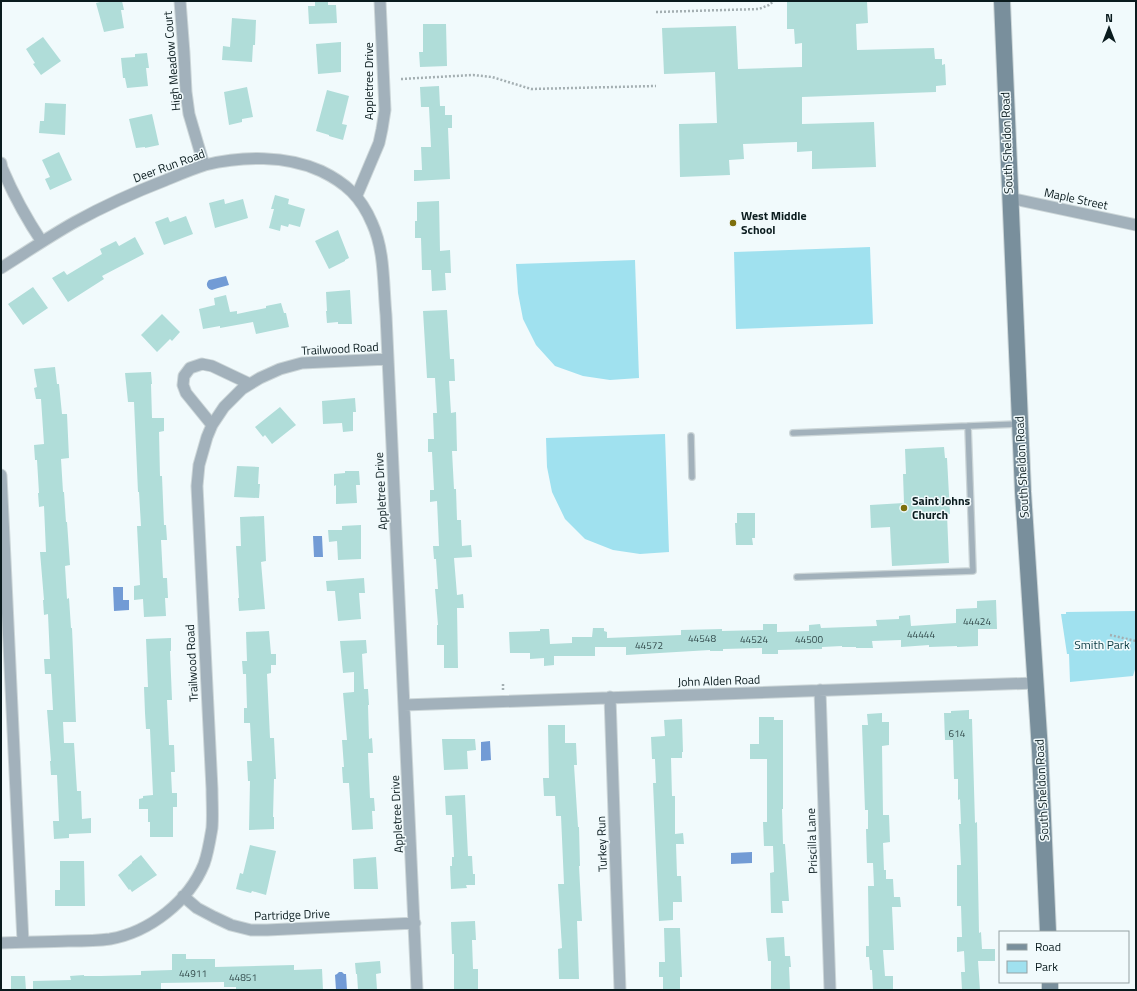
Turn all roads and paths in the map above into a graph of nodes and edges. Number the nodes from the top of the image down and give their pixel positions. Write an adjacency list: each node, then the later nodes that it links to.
1 (180, 1): 9 (street, High Meadow Court)
2 (380, 1): 10 (street, Appletree Drive)
3 (774, 1): 5 (path)
4 (1002, 1): 11 (main road, South Sheldon Road)
5 (656, 12)
6 (401, 79): 7 (path)
7 (656, 86)
8 (1, 164): 13 (street)
9 (204, 165): 10 (street, Deer Run Road); 13 (street, Deer Run Road)
10 (357, 195): 15 (street, Appletree Drive)
11 (1010, 198): 12 (street, Maple Street); 17 (main road, South Sheldon Road)
12 (1136, 225)
13 (42, 242): 14 (street, Deer Run Road)
14 (1, 268)
15 (388, 359): 16 (street, Trailwood Road); 30 (street, Appletree Drive)
16 (250, 384): 18 (street, Trailwood Road); 18 (street)
17 (1020, 424): 19 (lane); 27 (main road, South Sheldon Road)
18 (212, 425): 31 (street, Trailwood Road)
19 (968, 426): 20 (lane); 24 (lane)
20 (792, 433)
21 (691, 436): 23 (lane)
22 (1, 475): 34 (street)
23 (692, 477)
24 (797, 577)
25 (1110, 635): 26 (path)
26 (1136, 641)
27 (1035, 683): 28 (street, John Alden Road); 33 (main road, South Sheldon Road)
28 (820, 690): 29 (street, John Alden Road); 38 (street, Priscilla Lane)
29 (610, 698): 30 (street, John Alden Road); 37 (street, Turkey Run)
30 (404, 705): 32 (street, Appletree Drive)
31 (183, 896): 32 (street, Partridge Drive); 34 (street)
32 (415, 923): 36 (street, Appletree Drive)
33 (1048, 931)
34 (22, 942): 35 (street)
35 (1, 943)
36 (418, 990)
37 (620, 990)
38 (830, 990)

